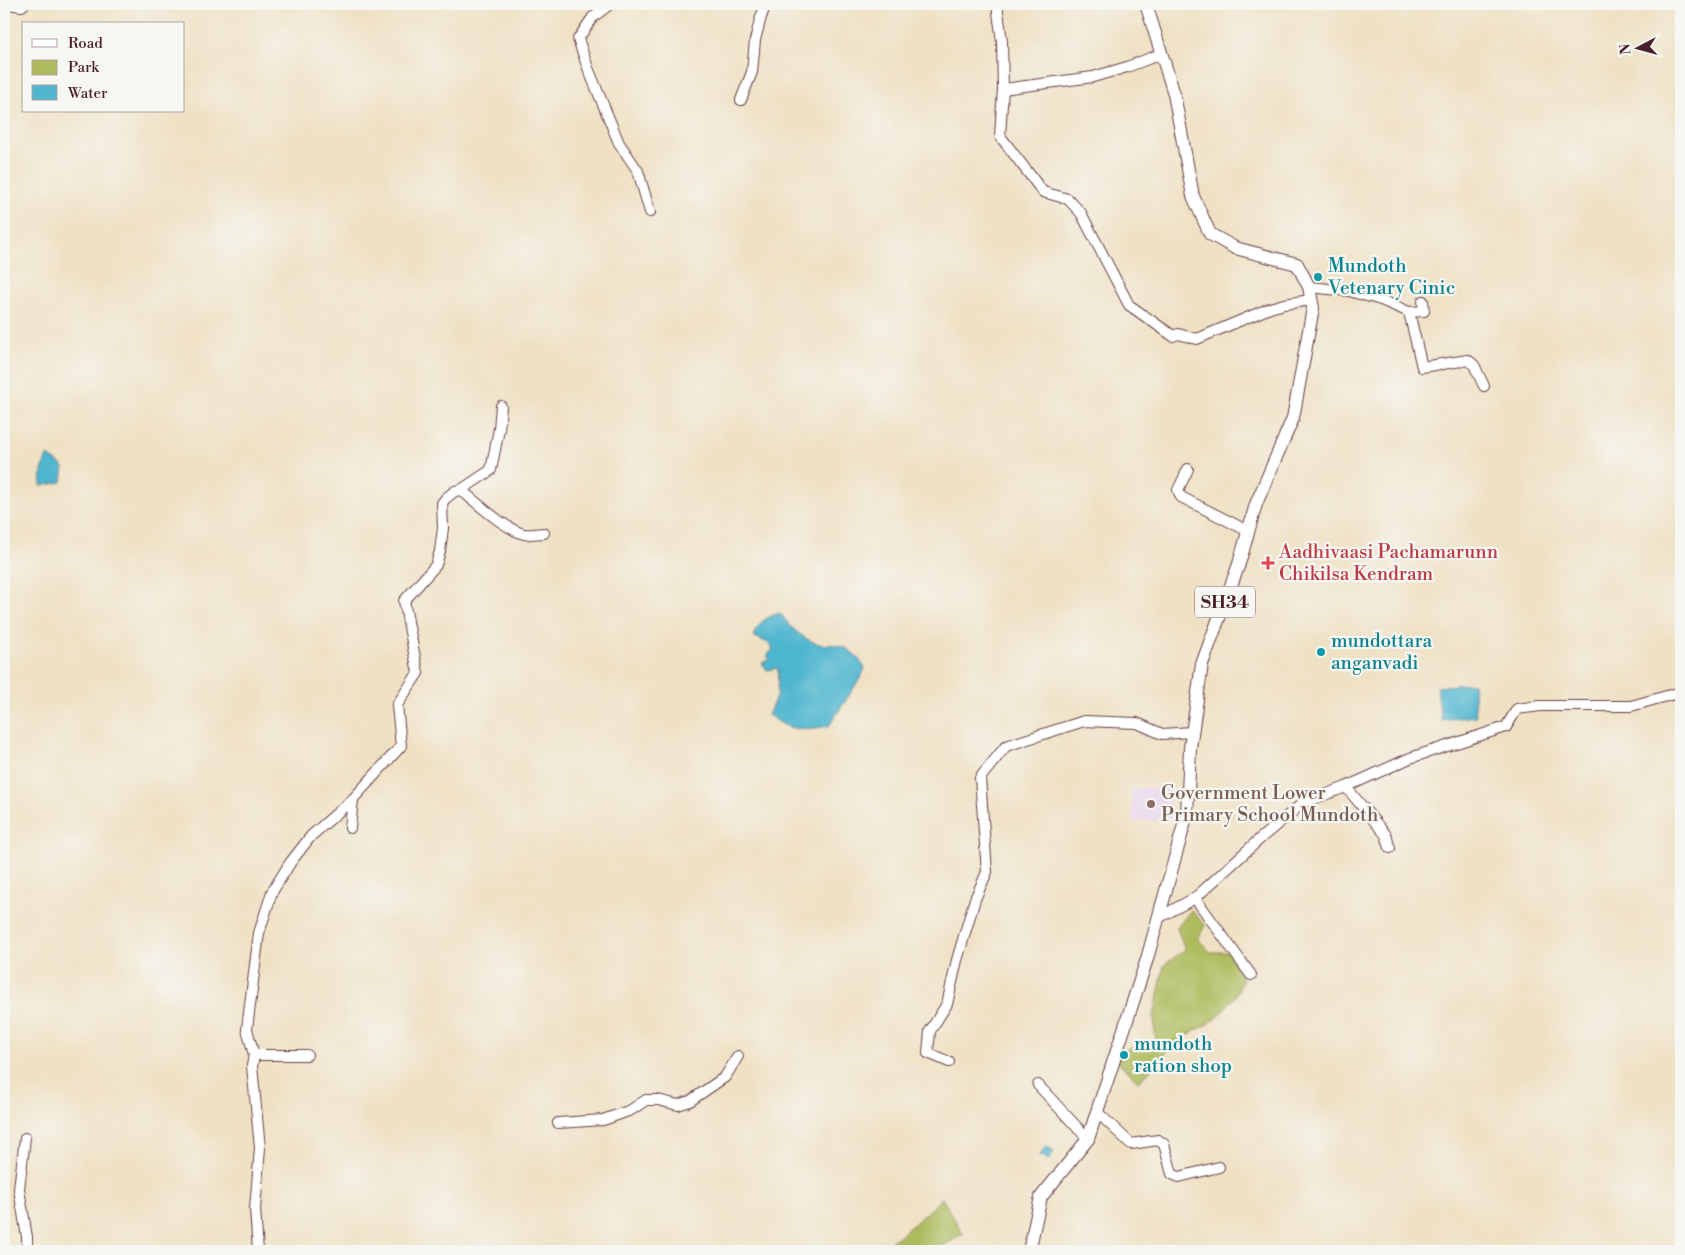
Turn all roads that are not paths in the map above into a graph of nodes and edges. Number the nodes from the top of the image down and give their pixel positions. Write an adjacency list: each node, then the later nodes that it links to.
1 (7, 4): 2 (street)
2 (24, 4)
3 (610, 4): 10 (street)
4 (766, 4): 9 (street)
5 (998, 4): 8 (street)
6 (1146, 4): 7 (main road, SH34)
7 (1161, 54): 8 (street); 11 (main road, SH34)
8 (1003, 89): 12 (street)
9 (741, 100)
10 (650, 212)
11 (1309, 287): 12 (main road, SH34); 14 (street)
12 (1311, 300): 19 (main road, SH34)
13 (1423, 301): 14 (street)
14 (1409, 312): 15 (street)
15 (1484, 386)
16 (501, 406): 18 (street)
17 (1188, 469): 19 (street)
18 (461, 490): 20 (street); 24 (street)
19 (1248, 531): 22 (main road, SH34)
20 (544, 533)
21 (1681, 692): 23 (street)
22 (1192, 732): 28 (main road, SH34); 33 (street)
23 (1346, 787): 26 (street); 27 (street)
24 (352, 799): 25 (street); 30 (street)
25 (350, 828)
26 (1390, 848)
27 (1194, 898): 28 (street); 29 (street)
28 (1158, 918): 35 (main road, SH34)
29 (1251, 975)
30 (254, 1054): 31 (street); 41 (street)
31 (308, 1055)
32 (738, 1056): 36 (street)
33 (949, 1062)
34 (1038, 1085): 38 (street)
35 (1097, 1112): 38 (main road, SH34); 39 (street)
36 (558, 1123)
37 (25, 1138): 40 (street)
38 (1088, 1139): 42 (main road, SH34)
39 (1219, 1167)
40 (27, 1251)
41 (258, 1251)
42 (1029, 1251)

